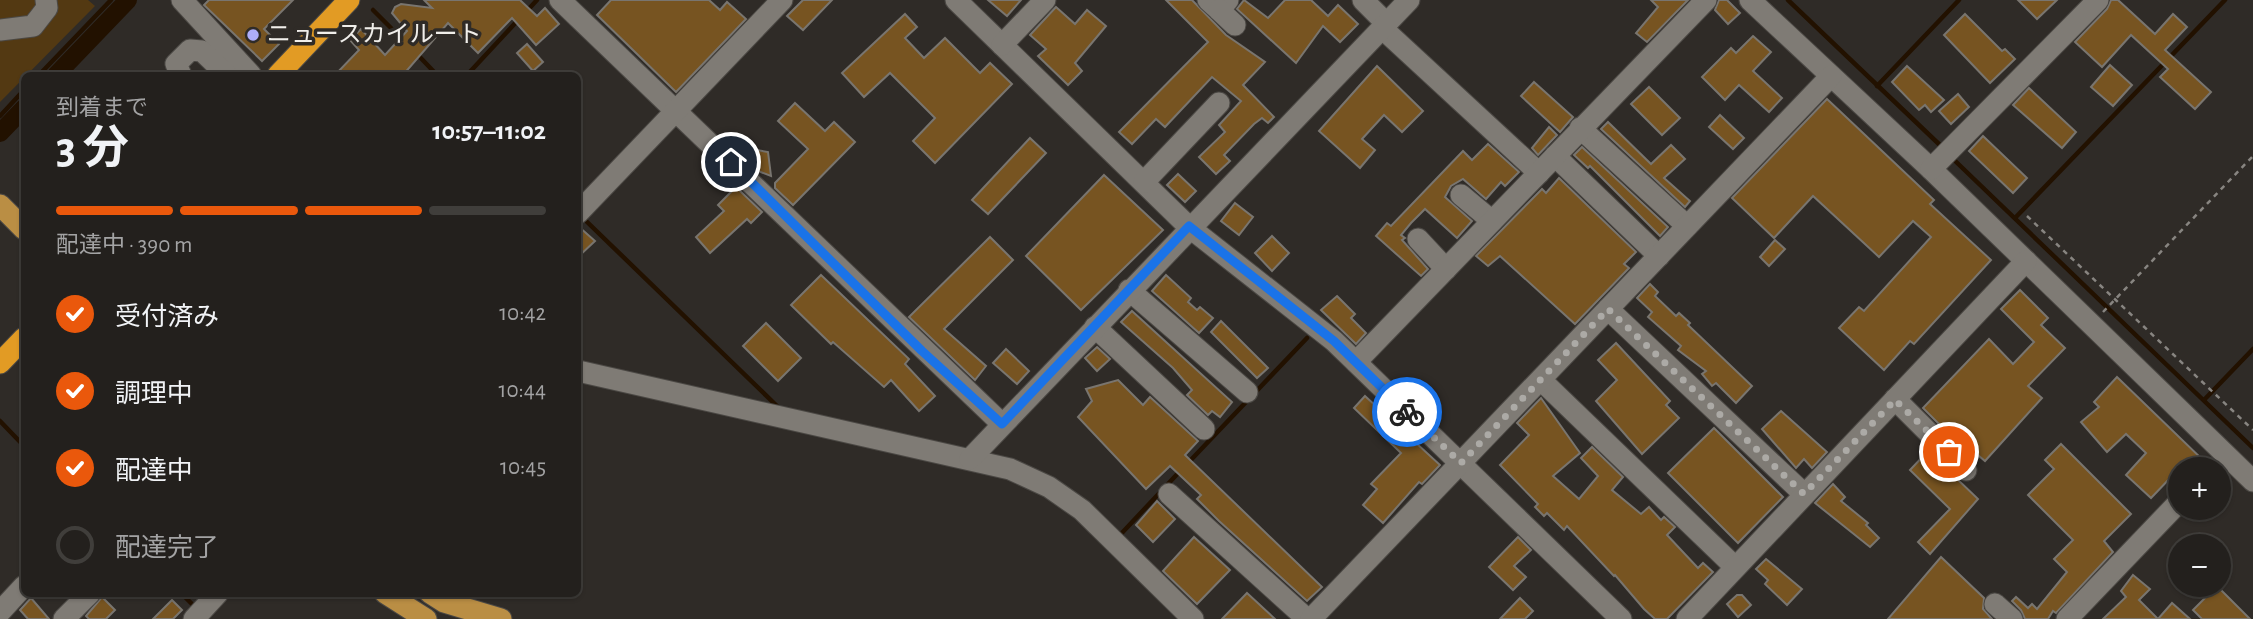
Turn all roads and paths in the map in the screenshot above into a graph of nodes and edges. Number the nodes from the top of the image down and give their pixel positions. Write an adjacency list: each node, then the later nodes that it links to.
1 (46, 0): 16 (street)
2 (181, 0): 20 (street)
3 (349, 0): 21 (highway)
4 (560, 0): 24 (street)
5 (782, 0): 24 (street)
6 (956, 0): 17 (street)
7 (1045, 0): 17 (street)
8 (1363, 0): 15 (street)
9 (1409, 0): 15 (street)
10 (1706, 0): 25 (street)
11 (1750, 0): 22 (street)
12 (2098, 0): 28 (street)
13 (1218, 3): 14 (street)
14 (1235, 25)
15 (1385, 26): 29 (street); 37 (street)
16 (0, 30)
17 (1002, 45): 30 (street)
18 (180, 72): 19 (street)
19 (224, 72)
20 (248, 72)
21 (281, 72)
22 (1831, 76): 28 (street); 38 (street)
23 (1219, 103): 30 (street)
24 (677, 111): 33 (street); 54 (street)
25 (1580, 128): 26 (street); 38 (street)
26 (1555, 156): 29 (street); 40 (street)
27 (2253, 156): 44 (path)
28 (1931, 169): 41 (street)
29 (1539, 173): 35 (street)
30 (1144, 182): 37 (street)
31 (1461, 195): 35 (street)
32 (0, 205): 36 (main road)
33 (581, 210)
34 (2027, 216): 44 (path)
35 (1492, 221): 42 (street)
36 (21, 226)
37 (1189, 226): 43 (street); 48 (street)
38 (1687, 226): 40 (street)
39 (1418, 239): 42 (street)
40 (1659, 256): 45 (street)
41 (2026, 261): 53 (street); 57 (street)
42 (1446, 269): 48 (street)
43 (1129, 290): 46 (street); 52 (street)
44 (2116, 299): 56 (path)
45 (1608, 309): 51 (street); 64 (street)
46 (1095, 327): 54 (street); 55 (street)
47 (21, 341): 49 (highway)
48 (1356, 362): 59 (street)
49 (0, 363)
50 (581, 371): 58 (street)
51 (1541, 380): 59 (street); 66 (street)
52 (1247, 392)
53 (1895, 400): 61 (street); 64 (street)
54 (1002, 424): 58 (street)
55 (1204, 429)
56 (2253, 430)
57 (2211, 457)
58 (970, 459): 78 (street)
59 (1461, 463): 79 (street); 80 (street)
60 (2231, 469): 62 (street)
61 (1966, 470)
62 (2253, 481)
63 (1168, 494): 79 (street)
64 (1804, 494): 66 (street)
65 (2168, 514): 83 (street)
66 (1735, 567): 81 (street)
67 (21, 589): 73 (street)
68 (86, 597): 74 (street)
69 (214, 597): 75 (street)
70 (391, 597): 76 (main road)
71 (437, 597): 77 (main road)
72 (1995, 604): 82 (street)
73 (0, 612)
74 (64, 619)
75 (194, 619)
76 (426, 619)
77 (501, 619)
78 (1193, 619)
79 (1309, 619)
80 (1621, 619)
81 (1687, 619)
82 (2012, 619)
83 (2067, 619)

